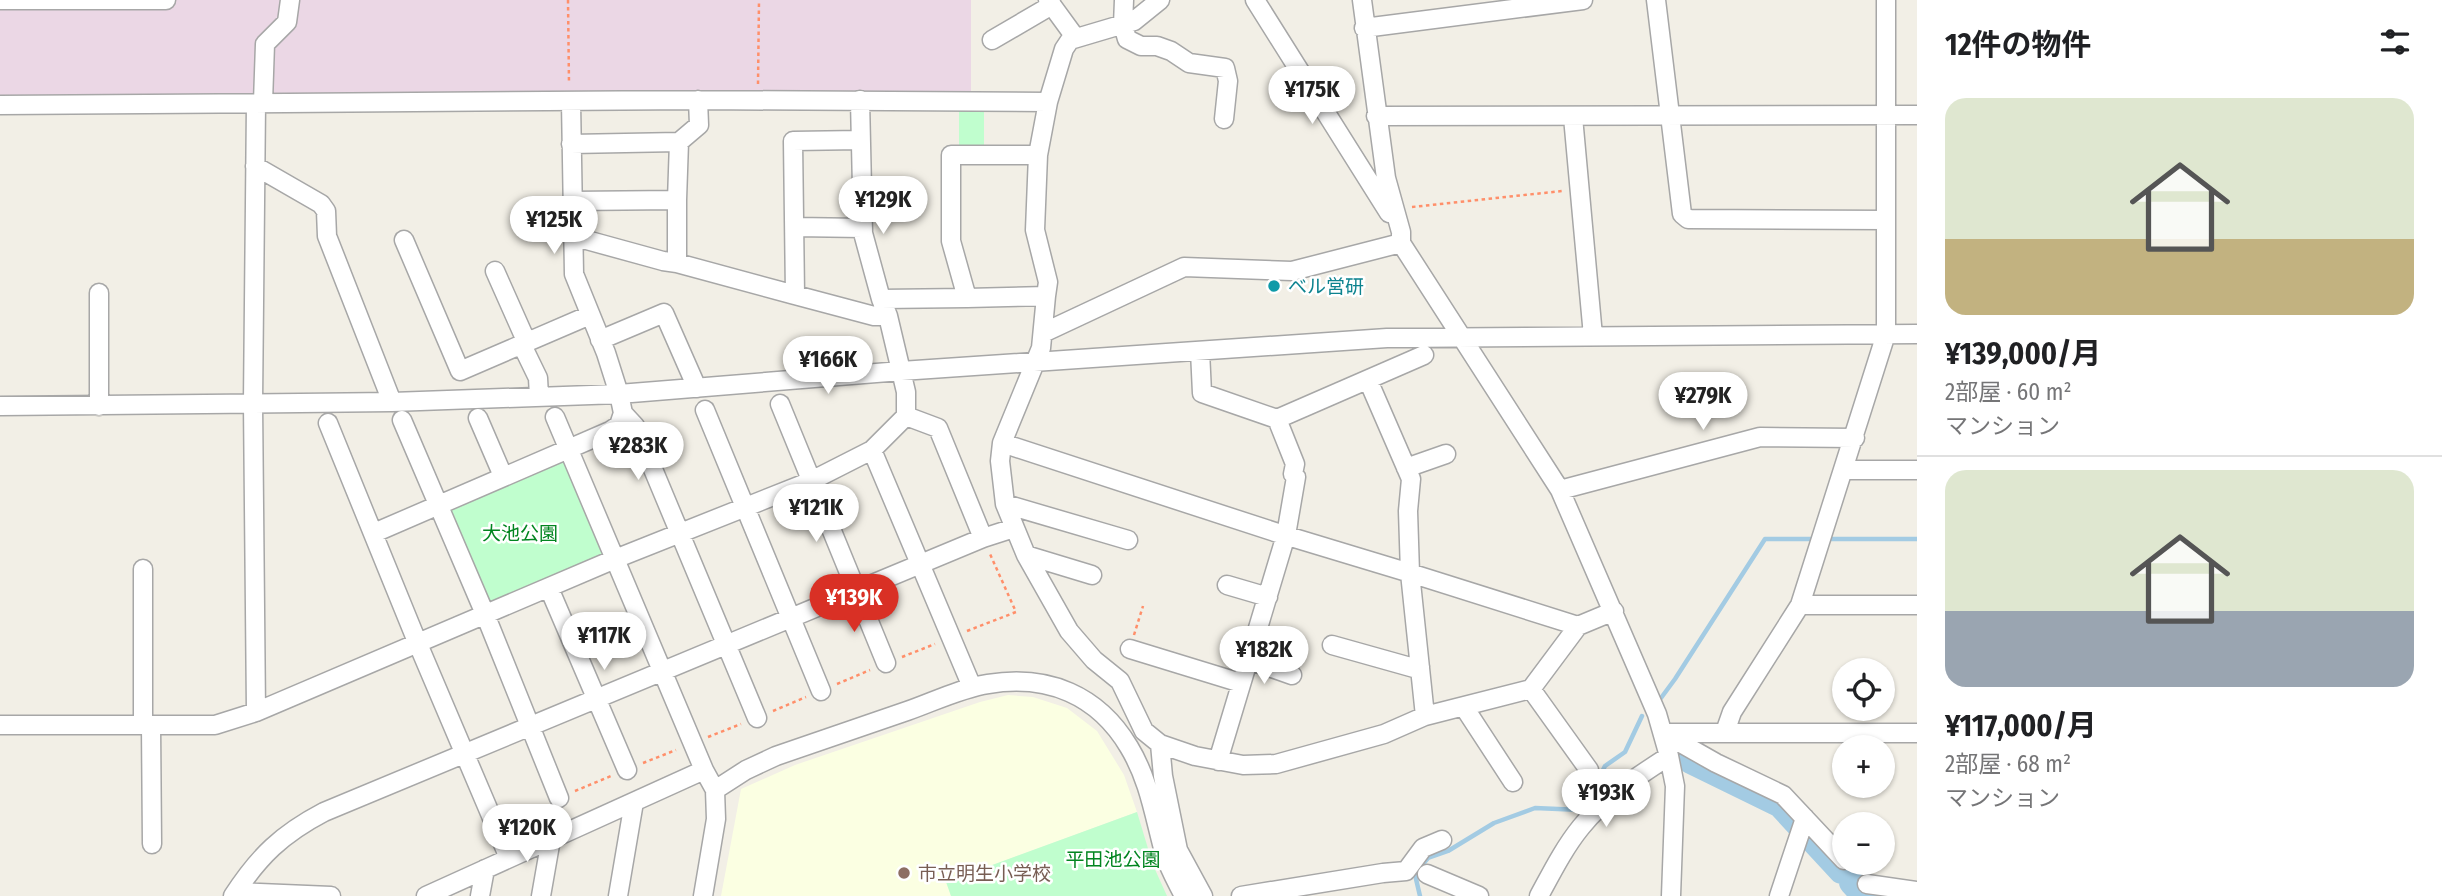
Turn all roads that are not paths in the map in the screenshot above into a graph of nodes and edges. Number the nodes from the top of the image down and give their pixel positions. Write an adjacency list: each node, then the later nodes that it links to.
1 (0, 0): 2 (street)
2 (166, 0)
3 (290, 0): 18 (street)
4 (1124, 0): 12 (street)
5 (1160, 0): 12 (street)
6 (1255, 0): 39 (street)
7 (1362, 0): 13 (street)
8 (1583, 0): 13 (street)
9 (1656, 0): 22 (street)
10 (1886, 0): 23 (street)
11 (1050, 3): 14 (street); 15 (street)
12 (1123, 25): 14 (street); 27 (street)
13 (1364, 28): 25 (street)
14 (1075, 37): 20 (street)
15 (992, 40)
16 (698, 100): 17 (street); 19 (street); 29 (street)
17 (860, 100): 20 (street); 28 (street)
18 (260, 102): 19 (street); 21 (street); 32 (street)
19 (570, 102): 30 (street)
20 (1048, 102): 31 (street)
21 (0, 105)
22 (1670, 115): 23 (street); 26 (street); 35 (street)
23 (1886, 115): 24 (street); 35 (street)
24 (1917, 115)
25 (1376, 116): 26 (street); 39 (street)
26 (1573, 117): 53 (street)
27 (1224, 119)
28 (860, 140): 36 (street); 37 (street)
29 (679, 142): 30 (street); 33 (street)
30 (571, 144): 34 (street)
31 (1038, 155): 45 (street); 46 (street)
32 (255, 166): 65 (street); 66 (street)
33 (677, 200): 34 (street); 41 (street)
34 (571, 201): 38 (street)
35 (1886, 220): 51 (street)
36 (795, 227): 37 (street); 44 (street)
37 (863, 228): 47 (street)
38 (572, 236): 41 (street); 48 (street)
39 (1401, 237): 50 (street); 54 (street)
40 (404, 240): 56 (street)
41 (677, 262): 44 (street)
42 (495, 271): 56 (street)
43 (99, 293): 69 (street)
44 (795, 295): 49 (street)
45 (1046, 296): 46 (street); 50 (street)
46 (967, 298): 47 (street)
47 (881, 299): 49 (street)
48 (590, 315): 55 (street); 56 (street)
49 (888, 316): 60 (street)
50 (1043, 333): 59 (street)
51 (1885, 334): 52 (street); 53 (street); 78 (street)
52 (1917, 334)
53 (1593, 336): 54 (street)
54 (1463, 337): 57 (street); 88 (street)
55 (600, 340): 62 (street); 63 (street)
56 (524, 344): 64 (street)
57 (1200, 351): 59 (street); 75 (street)
58 (1424, 355): 61 (street)
59 (1034, 362): 60 (street); 79 (street)
60 (901, 371): 62 (street); 72 (street)
61 (1368, 380): 75 (street); 83 (street)
62 (697, 388): 63 (street)
63 (619, 394): 64 (street); 71 (street)
64 (539, 397): 65 (street)
65 (392, 402): 66 (street)
66 (253, 404): 69 (street); 129 (street)
67 (780, 404): 87 (street)
68 (0, 406): 69 (street)
69 (99, 406)
70 (705, 410): 91 (street)
71 (623, 413): 80 (street); 94 (street)
72 (906, 416): 81 (street); 96 (street)
73 (555, 417): 80 (street)
74 (478, 418): 86 (street)
75 (1278, 419): 95 (street)
76 (402, 420): 90 (street)
77 (328, 423): 93 (street)
78 (1855, 438): 84 (street); 88 (street)
79 (1002, 443): 89 (street); 95 (street)
80 (569, 448): 86 (street); 99 (street)
81 (872, 450): 87 (street); 100 (street)
82 (1446, 454): 83 (street)
83 (1406, 468): 102 (street)
84 (1844, 470): 85 (street); 108 (street)
85 (1917, 470)
86 (503, 476): 90 (street)
87 (811, 481): 91 (street); 106 (street)
88 (1560, 490): 110 (street)
89 (1005, 504): 92 (street); 97 (street)
90 (438, 505): 93 (street); 111 (street)
91 (744, 508): 94 (street); 112 (street)
92 (1014, 528): 96 (street); 98 (street)
93 (374, 533): 114 (street)
94 (681, 533): 99 (street); 115 (street)
95 (1286, 535): 102 (street); 107 (street)
96 (983, 538): 100 (street)
97 (1128, 540)
98 (1026, 555): 103 (street); 138 (street)
99 (615, 559): 105 (street); 121 (street)
100 (920, 565): 106 (street); 124 (street)
101 (143, 569): 133 (street)
102 (1410, 572): 113 (street); 120 (street)
103 (1092, 575)
104 (1227, 585): 107 (street)
105 (549, 588): 111 (street); 127 (street)
106 (856, 591): 112 (street); 119 (street)
107 (1268, 597): 118 (street)
108 (1800, 605): 109 (street); 135 (street)
109 (1917, 605)
110 (1614, 611): 113 (street); 136 (street)
111 (485, 614): 114 (street); 134 (street)
112 (790, 619): 115 (street); 126 (street)
113 (1578, 626): 125 (street)
114 (418, 644): 129 (street); 139 (street)
115 (727, 645): 121 (street); 131 (street)
116 (1332, 645): 120 (street)
117 (1130, 649): 123 (street)
118 (1249, 660): 122 (street); 123 (street)
119 (886, 663)
120 (1420, 667): 130 (street)
121 (662, 672): 127 (street); 143 (street)
122 (1292, 675)
123 (1241, 683): 141 (street)
124 (972, 687): 146 (street); 154 (street)
125 (1531, 690): 128 (street); 144 (street)
126 (821, 691)
127 (595, 700): 134 (street); 142 (street)
128 (1464, 707): 130 (street); 145 (street)
129 (256, 712): 133 (street)
130 (1425, 716): 141 (street)
131 (757, 718)
132 (0, 725): 133 (street)
133 (147, 725): 152 (street)
134 (529, 727): 139 (street); 147 (street)
135 (1725, 732): 136 (street); 137 (street)
136 (1663, 733): 140 (street); 149 (street)
137 (1917, 733)
138 (1160, 744): 141 (street); 154 (street)
139 (465, 754): 155 (street); 161 (street)
140 (1669, 756): 172 (street); 173 (street)
141 (1218, 761)
142 (627, 770)
143 (704, 770): 146 (street); 148 (street)
144 (1589, 771)
145 (1513, 782)
146 (715, 790): 167 (street)
147 (559, 798)
148 (634, 802): 150 (street); 166 (street)
149 (1804, 823): 153 (street); 174 (street)
150 (551, 839): 155 (street); 165 (street)
151 (1442, 841): 170 (street)
152 (152, 844)
153 (1832, 848)
154 (1172, 852): 168 (street); 169 (street)
155 (509, 858): 156 (street)
156 (485, 869): 162 (street); 164 (street)
157 (1427, 874): 171 (street)
158 (1859, 875): 159 (street)
159 (1872, 890): 160 (street)
160 (1917, 891)
161 (235, 894): 163 (street)
162 (430, 895)
163 (331, 896)
164 (480, 896)
165 (541, 896)
166 (618, 896)
167 (703, 896)
168 (1184, 896)
169 (1203, 896)
170 (1241, 896)
171 (1479, 896)
172 (1539, 896)
173 (1671, 896)
174 (1779, 896)

